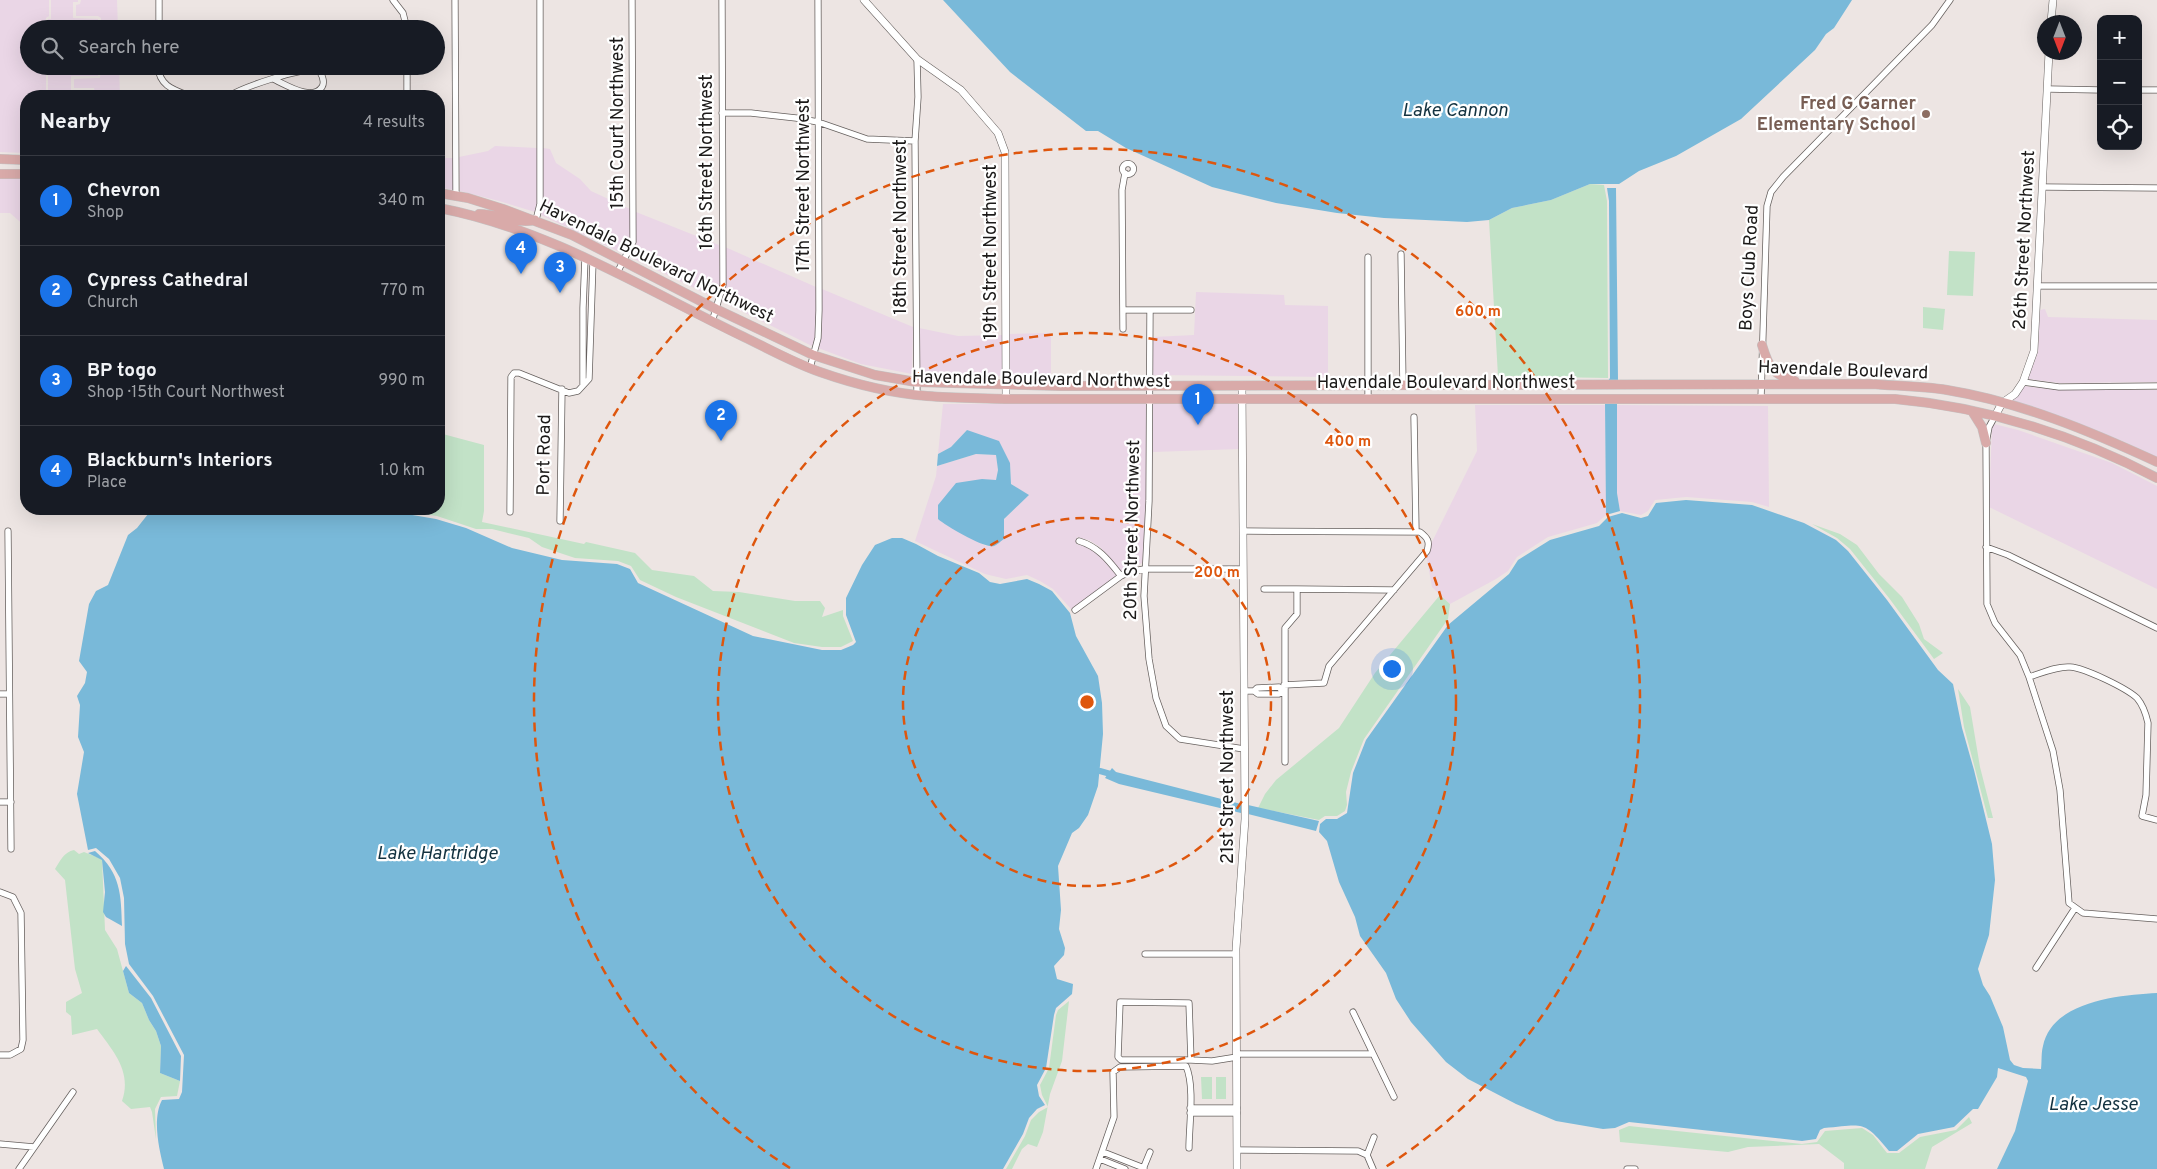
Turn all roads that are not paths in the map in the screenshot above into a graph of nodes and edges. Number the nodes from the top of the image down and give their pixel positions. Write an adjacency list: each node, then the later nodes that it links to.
1 (159, 0): 12 (street)
2 (455, 0): 41 (street)
3 (540, 0): 44 (street)
4 (632, 0): 48 (street, 15th Court Northwest)
5 (722, 0): 30 (street, 16th Street Northwest)
6 (818, 0): 31 (street, 17th Street Northwest)
7 (864, 0): 14 (street, 19th Street Northwest)
8 (1950, 0): 58 (street, Boys Club Road)
9 (2053, 0): 11 (street)
10 (396, 2): 13 (street)
11 (2052, 15)
12 (159, 20)
13 (406, 20)
14 (917, 59): 32 (street, 18th Street Northwest); 65 (street, 19th Street Northwest)
15 (2050, 60): 26 (street, 26th Street Northwest)
16 (160, 75): 21 (street)
17 (289, 75): 20 (street)
18 (322, 75): 24 (street)
19 (408, 75): 25 (street)
20 (274, 79): 22 (street); 23 (street)
21 (177, 90)
22 (242, 90)
23 (298, 90)
24 (320, 90)
25 (407, 90)
26 (2048, 90): 27 (street); 38 (street, 26th Street Northwest)
27 (2097, 90)
28 (2142, 90): 29 (street)
29 (2157, 90)
30 (722, 114): 31 (street); 52 (street, 16th Street Northwest)
31 (818, 122): 32 (street); 59 (street, 17th Street Northwest)
32 (915, 141): 61 (street, 18th Street Northwest)
33 (0, 159): 34 (main road)
34 (20, 160)
35 (1125, 173): 53 (street)
36 (0, 174): 37 (main road)
37 (20, 174)
38 (2043, 187): 39 (street); 50 (street, 26th Street Northwest)
39 (2157, 188)
40 (445, 194): 41 (main road, Havendale Boulevard Northwest)
41 (456, 196): 44 (main road, Havendale Boulevard Northwest)
42 (445, 209): 43 (main road, Havendale Boulevard Northwest)
43 (469, 214): 44 (main road); 47 (main road, Havendale Boulevard Northwest)
44 (536, 220): 48 (main road, Havendale Boulevard Northwest)
45 (1401, 254): 71 (street)
46 (1368, 257): 68 (street)
47 (589, 259): 49 (main road, Havendale Boulevard Northwest); 73 (street)
48 (624, 262): 49 (street, 15th Court Northwest); 52 (main road, Havendale Boulevard Northwest)
49 (617, 273): 56 (main road, Havendale Boulevard Northwest)
50 (2038, 286): 51 (street); 62 (street, 26th Street Northwest)
51 (2157, 286)
52 (716, 309): 56 (street, 16th Street Northwest); 59 (main road, Havendale Boulevard Northwest)
53 (1123, 310): 54 (street); 57 (street)
54 (1150, 310): 55 (street); 66 (street, 20th Street Northwest)
55 (1191, 310)
56 (712, 322): 60 (main road, Havendale Boulevard Northwest)
57 (1123, 329)
58 (1762, 346): 63 (street, Boys Club Road); 64 (main road)
59 (814, 355): 60 (street, 17th Street Northwest); 61 (main road, Havendale Boulevard Northwest)
60 (810, 368): 74 (main road, Havendale Boulevard Northwest)
61 (916, 382): 65 (main road, Havendale Boulevard Northwest); 74 (street, 18th Street Northwest)
62 (2023, 382): 72 (street); 82 (street, 26th Street Northwest)
63 (1761, 384): 64 (main road, Havendale Boulevard); 70 (main road, Havendale Boulevard); 75 (street, Boys Club Road)
64 (1805, 384): 82 (main road, Havendale Boulevard)
65 (1006, 385): 66 (main road, Havendale Boulevard Northwest); 76 (street, 19th Street Northwest)
66 (1150, 385): 67 (main road, Havendale Boulevard Northwest); 77 (street, 20th Street Northwest)
67 (1242, 385): 68 (main road, Havendale Boulevard Northwest); 78 (street, 21st Street Northwest)
68 (1368, 385): 71 (main road, Havendale Boulevard Northwest); 79 (street)
69 (1529, 385): 70 (main road, Havendale Boulevard Northwest); 71 (main road, Havendale Boulevard Northwest); 80 (main road)
70 (1605, 385)
71 (1403, 386)
72 (2157, 386)
73 (562, 389): 89 (street); 90 (street, Port Road)
74 (916, 395): 76 (main road, Havendale Boulevard Northwest)
75 (1761, 398): 81 (main road, Havendale Boulevard); 83 (main road, Havendale Boulevard)
76 (1006, 399): 77 (main road, Havendale Boulevard Northwest)
77 (1150, 399): 78 (main road, Havendale Boulevard Northwest); 96 (street, 20th Street Northwest)
78 (1242, 399): 79 (main road, Havendale Boulevard Northwest); 91 (street, 21st Street Northwest)
79 (1368, 399): 80 (main road, Havendale Boulevard Northwest)
80 (1529, 399): 81 (main road, Havendale Boulevard Northwest)
81 (1621, 399)
82 (2002, 404): 84 (street, 26th Street Northwest); 87 (main road, Havendale Boulevard)
83 (1972, 411): 84 (main road, Havendale Boulevard); 86 (main road)
84 (1994, 416): 86 (street); 88 (main road, Havendale Boulevard)
85 (1414, 417): 93 (street)
86 (1986, 443): 95 (street)
87 (2157, 462)
88 (2157, 478)
89 (510, 512)
90 (560, 521)
91 (1243, 531): 93 (street); 97 (street, 21st Street Northwest)
92 (8, 532): 100 (street)
93 (1416, 532): 103 (street)
94 (1080, 541): 98 (street)
95 (1986, 547): 105 (street); 106 (street)
96 (1144, 569): 97 (street); 98 (street); 111 (street, 20th Street Northwest)
97 (1244, 569): 108 (street, 21st Street Northwest)
98 (1122, 576): 104 (street)
99 (0, 586): 100 (street)
100 (8, 586): 110 (street)
101 (1297, 589): 102 (street); 103 (street); 107 (street)
102 (1264, 590)
103 (1394, 590): 107 (street)
104 (1075, 610)
105 (2157, 628)
106 (2029, 677): 115 (street); 118 (street)
107 (1284, 689): 108 (street); 112 (street)
108 (1244, 691): 111 (street, 21st Street Northwest)
109 (0, 694): 110 (street)
110 (9, 694): 114 (street)
111 (1244, 749): 121 (street, 21st Street Northwest)
112 (1285, 762)
113 (0, 802): 114 (street)
114 (11, 802): 116 (street)
115 (2157, 820)
116 (11, 848)
117 (0, 892): 125 (street)
118 (2075, 908): 119 (street); 122 (street)
119 (2157, 919)
120 (1145, 954): 121 (street)
121 (1236, 954): 126 (street, 21st Street Northwest)
122 (2036, 968)
123 (1353, 1012): 124 (street)
124 (1373, 1054): 126 (street); 129 (street)
125 (0, 1055)
126 (1236, 1056): 127 (street); 131 (street, 21st Street Northwest)
127 (1191, 1060): 127 (street)
128 (73, 1092): 134 (street)
129 (1394, 1097)
130 (1190, 1110): 131 (street); 135 (street); 137 (street)
131 (1237, 1110): 136 (street, 21st Street Northwest)
132 (1374, 1137): 139 (street)
133 (0, 1144): 134 (street)
134 (34, 1146): 141 (street)
135 (1189, 1148)
136 (1237, 1150): 139 (street); 145 (street, 21st Street Northwest)
137 (1103, 1152): 140 (street); 144 (street)
138 (1150, 1152): 144 (street)
139 (1367, 1154): 146 (street)
140 (1100, 1159): 142 (street); 143 (street)
141 (20, 1169)
142 (1096, 1169)
143 (1125, 1169)
144 (1143, 1169)
145 (1237, 1169)
146 (1373, 1169)
147 (1627, 1169): 148 (street)
148 (1635, 1169)

